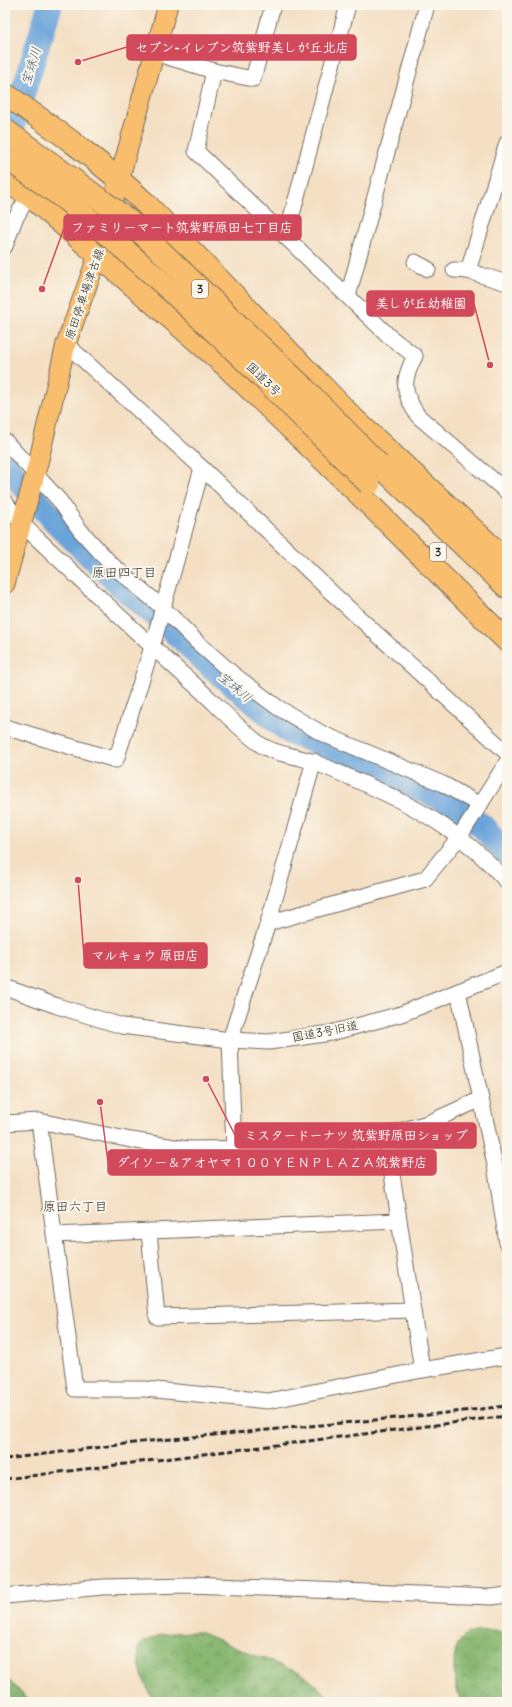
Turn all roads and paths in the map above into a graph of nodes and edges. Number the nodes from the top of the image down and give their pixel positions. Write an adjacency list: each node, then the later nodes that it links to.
1 (168, 5): 5 (main road, 原田停車場津古線)
2 (273, 5): 6 (street)
3 (348, 5): 14 (street)
4 (427, 5): 18 (street)
5 (155, 53): 6 (street); 11 (main road, 原田停車場津古線)
6 (214, 70): 14 (street)
7 (5, 94): 11 (highway)
8 (5, 130): 29 (highway, 国道3号 / 3, bridge)
9 (507, 144): 17 (street)
10 (5, 157): 13 (highway, 国道3号 / 3, bridge)
11 (120, 179): 16 (main road, 原田停車場津古線); 27 (highway)
12 (13, 181): 13 (highway, bridge); 15 (street); 16 (highway)
13 (65, 200): 23 (highway, 国道3号 / 3, bridge)
14 (286, 237): 18 (street)
15 (5, 246)
16 (98, 256): 19 (main road, 原田停車場津古線); 23 (highway)
17 (507, 284)
18 (348, 296): 24 (street)
19 (66, 344): 21 (street); 22 (main road, 原田停車場津古線)
20 (5, 441): 22 (street)
21 (202, 468): 30 (street); 35 (street)
22 (35, 474): 26 (main road, 原田停車場津古線); 30 (street)
23 (364, 489): 31 (highway, 国道3号 / 3); 32 (highway)
24 (507, 492)
25 (5, 502): 26 (street)
26 (22, 524): 28 (main road, 原田停車場津古線); 33 (street)
27 (507, 561)
28 (5, 584)
29 (507, 587)
30 (163, 608): 33 (street); 38 (street)
31 (507, 621)
32 (507, 641)
33 (152, 648): 34 (street); 36 (street)
34 (5, 727)
35 (507, 753)
36 (314, 761): 39 (street); 41 (street)
37 (507, 762): 38 (street)
38 (480, 805): 39 (street)
39 (460, 836): 40 (street); 41 (street)
40 (507, 882)
41 (268, 923): 45 (street)
42 (507, 972): 44 (street, 国道3号旧道)
43 (5, 987): 45 (street, 国道3号旧道)
44 (458, 991): 45 (street, 国道3号旧道); 46 (street)
45 (230, 1040): 50 (street)
46 (481, 1099): 49 (street); 51 (street)
47 (39, 1121): 48 (street); 50 (street); 54 (street)
48 (5, 1123)
49 (386, 1135): 50 (street); 52 (street)
50 (234, 1149)
51 (501, 1167): 55 (street)
52 (399, 1222): 53 (street); 56 (street)
53 (149, 1232): 54 (street); 56 (street)
54 (54, 1235): 58 (street)
55 (507, 1242)
56 (413, 1310): 58 (street)
57 (507, 1356): 58 (street)
58 (422, 1370)
59 (507, 1595): 60 (street)
60 (5, 1596)

